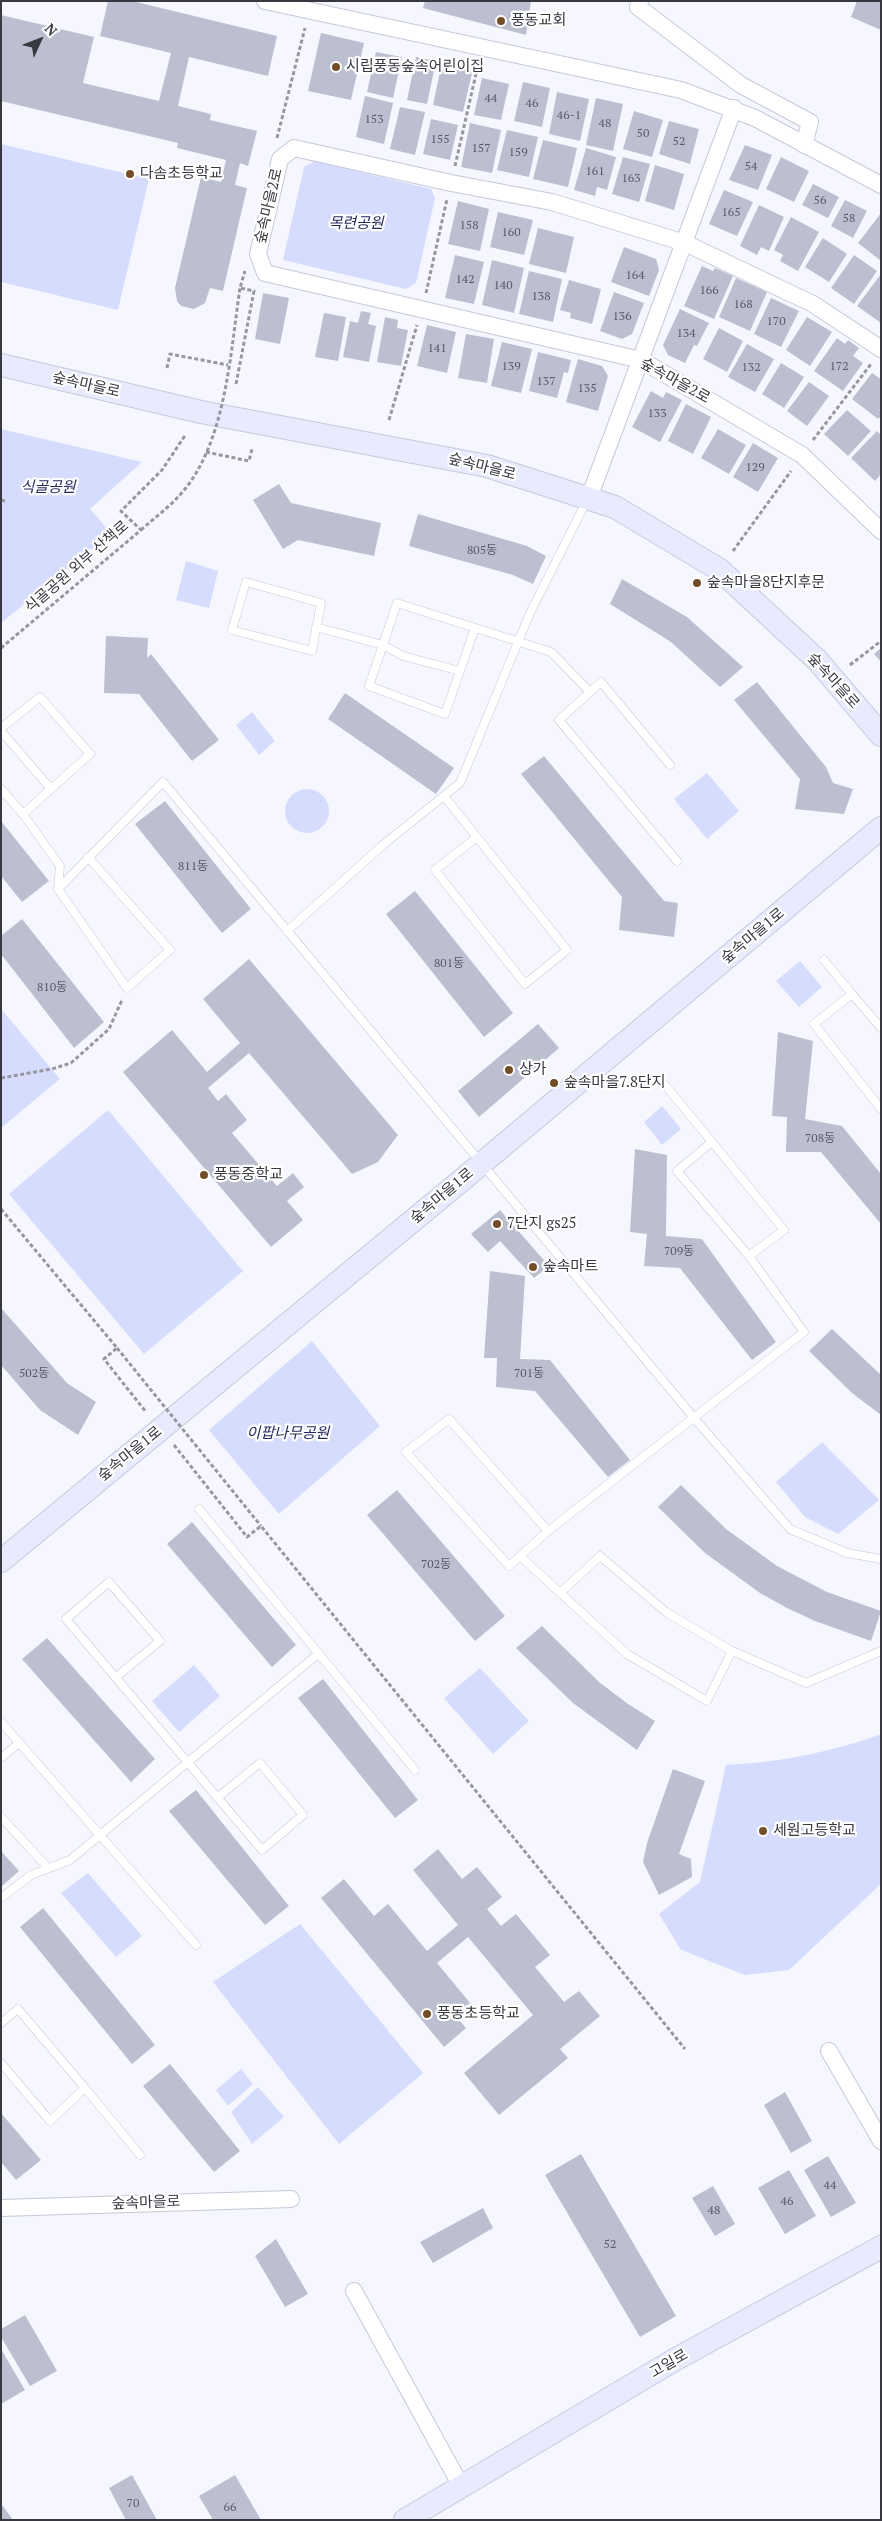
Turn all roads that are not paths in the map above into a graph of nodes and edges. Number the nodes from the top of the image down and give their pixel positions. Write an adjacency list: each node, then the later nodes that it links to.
1 (265, 1): 3 (street)
2 (640, 1): 4 (street)
3 (734, 108): 4 (street); 6 (street)
4 (804, 145): 5 (street)
5 (881, 185)
6 (685, 243): 7 (street, 숲속마을2로); 8 (street); 8 (street, 숲속마을2로)
7 (881, 349)
8 (641, 360): 10 (street); 11 (street, 숲속마을2로)
9 (1, 365): 10 (main road, 숲속마을로)
10 (589, 498): 14 (lane); 19 (main road, 숲속마을로)
11 (881, 531)
12 (316, 627): 12 (lane); 15 (lane)
13 (475, 628): 14 (lane); 15 (lane); 16 (lane)
14 (518, 642): 17 (lane); 23 (lane)
15 (383, 645): 16 (lane); 16 (lane)
16 (460, 671)
17 (589, 691): 20 (lane); 28 (lane)
18 (1, 730): 22 (lane); 22 (lane)
19 (881, 735)
20 (670, 764)
21 (1, 789): 24 (lane)
22 (51, 789): 24 (lane)
23 (444, 796): 26 (lane); 30 (lane)
24 (24, 814): 29 (lane)
25 (881, 828): 37 (main road, 숲속마을1로)
26 (477, 837): 26 (lane)
27 (88, 857): 29 (lane); 29 (lane); 30 (lane)
28 (677, 861)
29 (58, 889)
30 (287, 931): 37 (lane)
31 (824, 960): 32 (lane)
32 (852, 994): 33 (lane); 35 (lane)
33 (881, 1028)
34 (666, 1085): 36 (lane)
35 (881, 1108)
36 (712, 1142): 38 (lane); 38 (lane)
37 (481, 1164): 39 (lane); 44 (main road, 숲속마을1로)
38 (749, 1256): 39 (lane)
39 (694, 1419): 41 (lane); 43 (lane)
40 (199, 1509): 48 (lane)
41 (548, 1531): 42 (lane); 42 (lane)
42 (520, 1556): 45 (lane)
43 (881, 1559)
44 (1, 1561)
45 (560, 1593): 46 (lane); 46 (lane)
46 (732, 1651): 47 (lane)
47 (881, 1651)
48 (318, 1654): 53 (lane); 54 (lane)
49 (116, 1677): 49 (lane); 53 (lane)
50 (1, 1722): 51 (lane)
51 (18, 1743): 52 (lane); 57 (lane)
52 (1, 1758)
53 (188, 1762): 55 (lane); 57 (lane)
54 (415, 1770)
55 (218, 1797): 55 (lane)
56 (1, 1817): 58 (lane)
57 (101, 1834): 58 (lane); 60 (lane)
58 (48, 1868): 59 (lane)
59 (1, 1898)
60 (196, 1946)
61 (1, 2023): 64 (lane)
62 (829, 2051): 65 (street)
63 (1, 2063): 64 (lane)
64 (85, 2088): 66 (lane)
65 (881, 2142)
66 (140, 2156)
67 (291, 2199): 68 (street, 숲속마을로)
68 (1, 2208)
69 (881, 2247): 71 (main road, 고일로)
70 (354, 2291): 71 (street)
71 (462, 2486): 72 (main road, 고일로)
72 (405, 2520)

